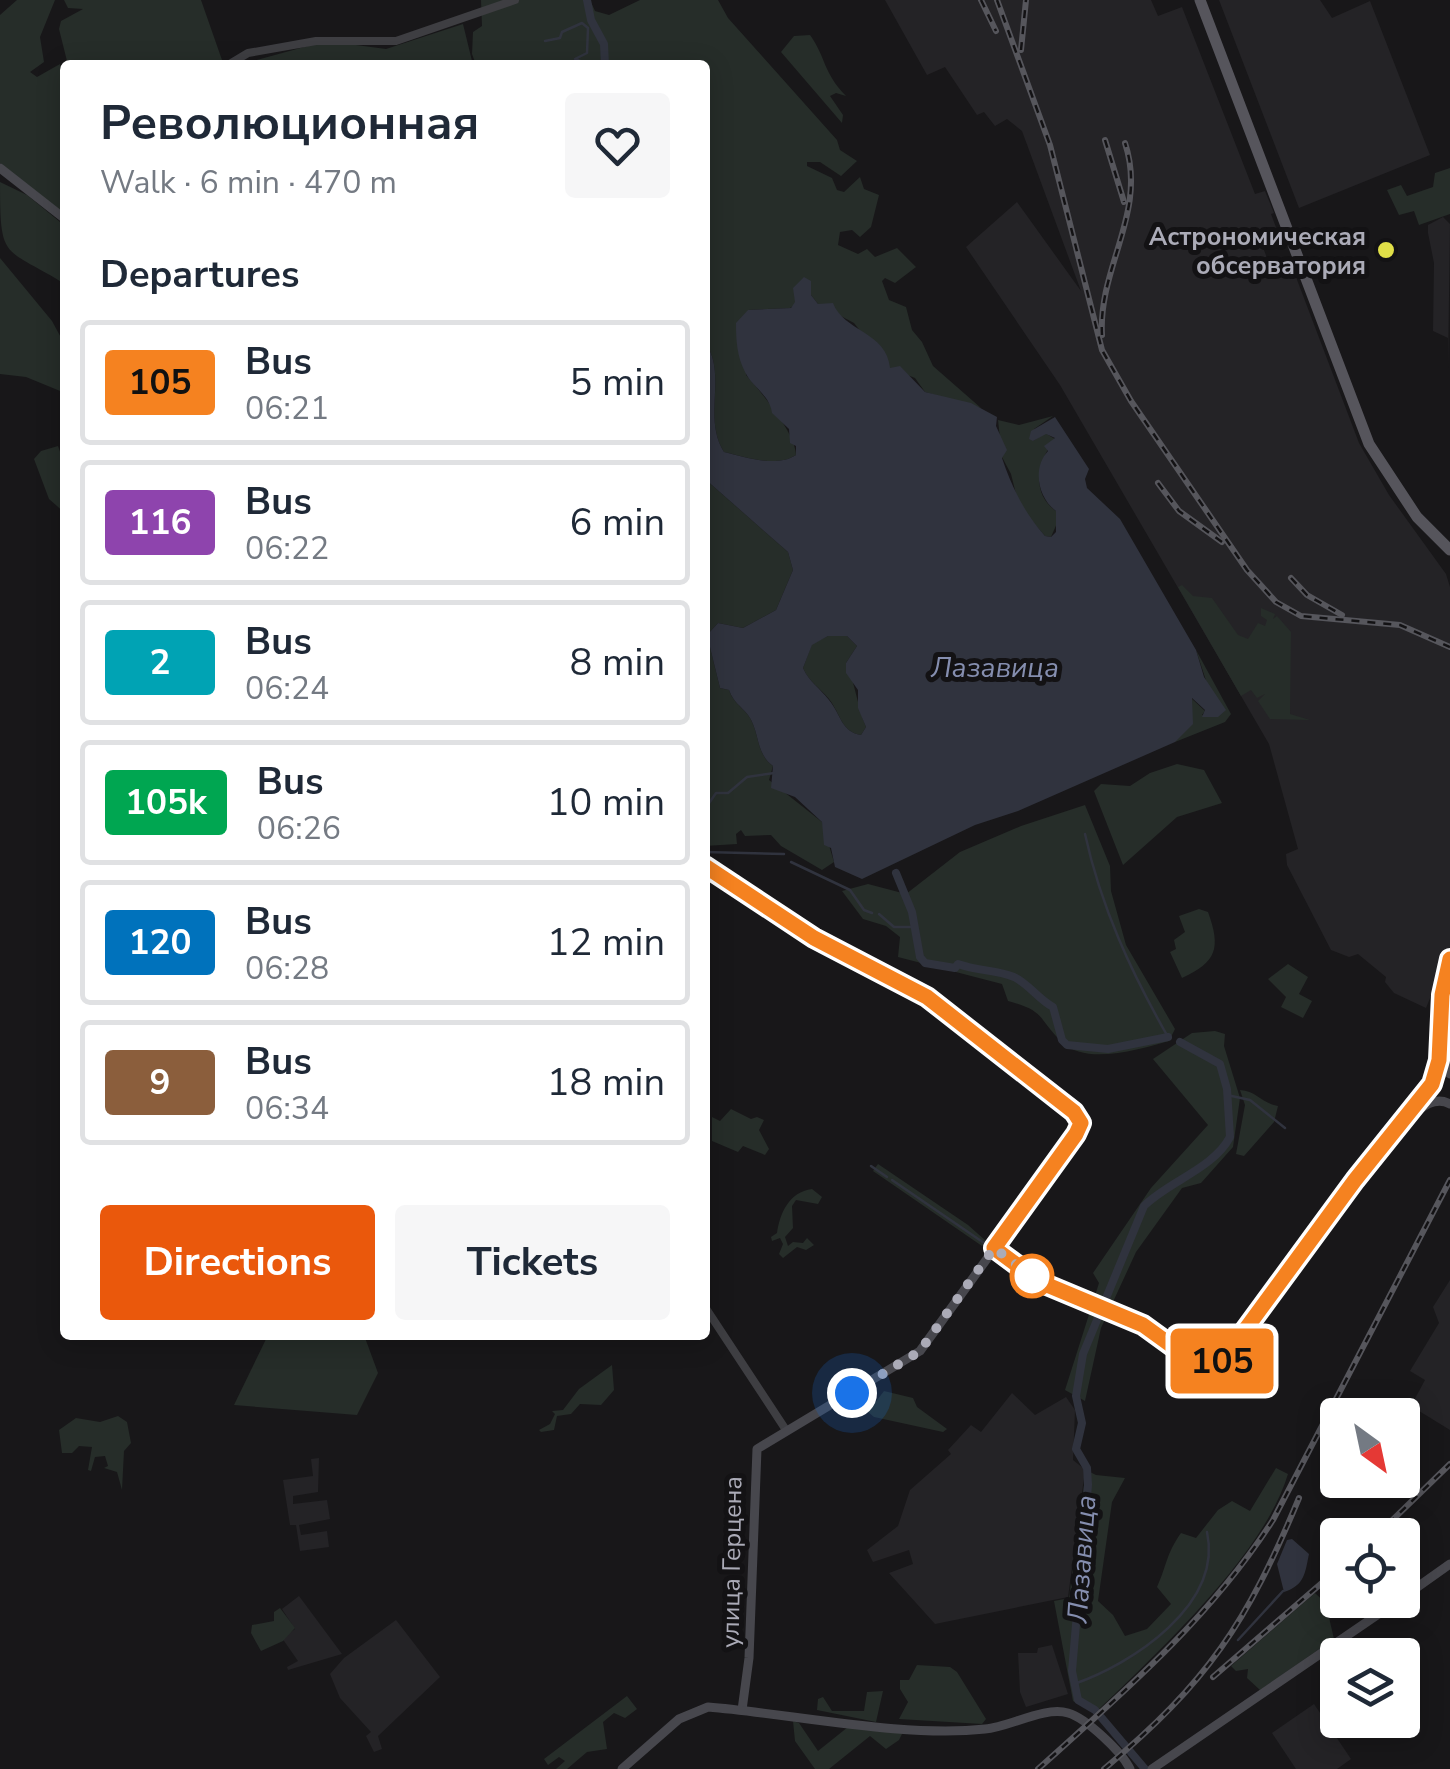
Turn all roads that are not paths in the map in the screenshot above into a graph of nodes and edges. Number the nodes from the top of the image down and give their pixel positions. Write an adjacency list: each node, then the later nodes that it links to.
1 (515, 0): 3 (street)
2 (1200, 0): 6 (main road)
3 (236, 60)
4 (0, 168): 5 (main road)
5 (60, 215)
6 (1450, 550)
7 (710, 869): 15 (main road, улица Герцена)
8 (1450, 958): 12 (main road)
9 (1450, 987): 11 (main road, bridge)
10 (1450, 1065): 12 (main road)
11 (1450, 1074)
12 (1432, 1084): 14 (main road)
13 (1450, 1104): 14 (main road)
14 (1326, 1222): 15 (main road)
15 (994, 1248): 17 (main road, улица Герцена)
16 (710, 1315): 17 (street)
17 (786, 1430): 21 (main road, улица Герцена)
18 (1450, 1564): 19 (main road)
19 (1420, 1585)
20 (1373, 1618): 24 (main road)
21 (742, 1710): 22 (main road); 23 (main road)
22 (622, 1769)
23 (1130, 1769)
24 (1152, 1769)

